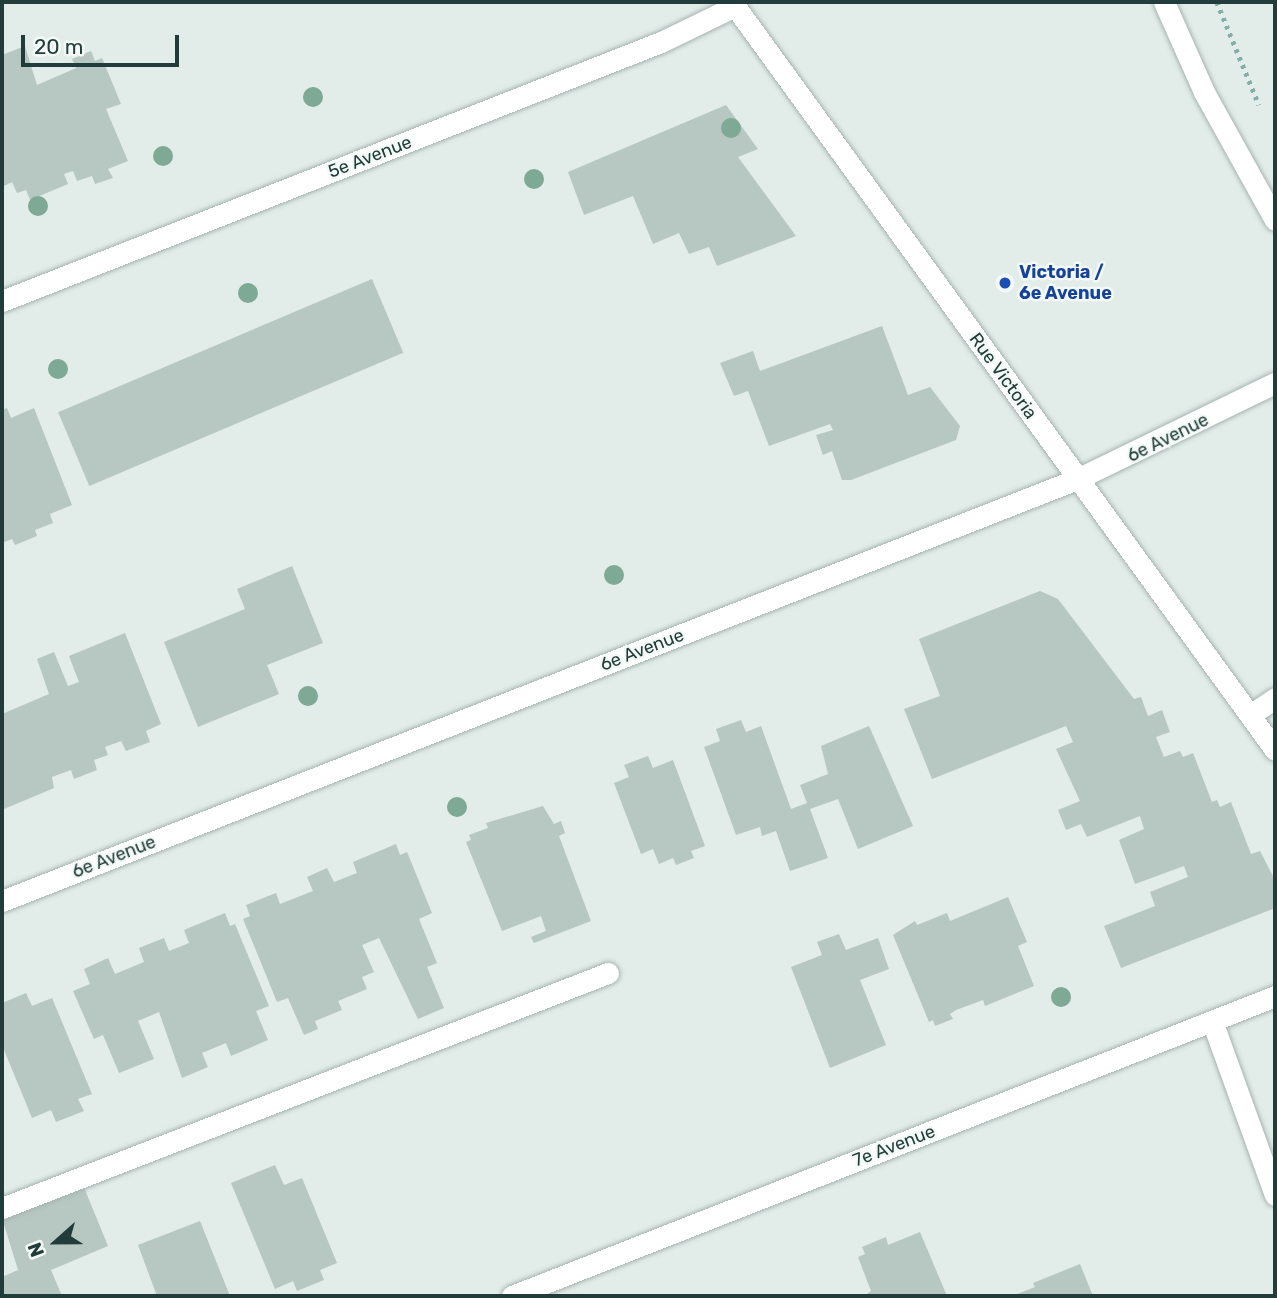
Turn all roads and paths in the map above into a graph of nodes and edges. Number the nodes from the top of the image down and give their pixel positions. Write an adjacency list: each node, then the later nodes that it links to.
1 (1164, 2): 5 (street)
2 (1217, 2): 4 (path)
3 (736, 3): 6 (street, 5e Avenue); 8 (street, Rue Victoria)
4 (1265, 117)
5 (1275, 220)
6 (2, 301)
7 (1275, 383): 8 (street, 6e Avenue)
8 (1077, 479): 10 (street, Rue Victoria); 12 (street, 6e Avenue)
9 (1275, 698): 10 (street)
10 (1250, 715): 11 (street, Rue Victoria)
11 (1275, 750)
12 (2, 901)
13 (608, 972): 17 (street)
14 (1275, 996): 15 (street, 7e Avenue)
15 (1212, 1021): 16 (street); 18 (street, 7e Avenue)
16 (1275, 1195)
17 (2, 1208)
18 (512, 1296)

